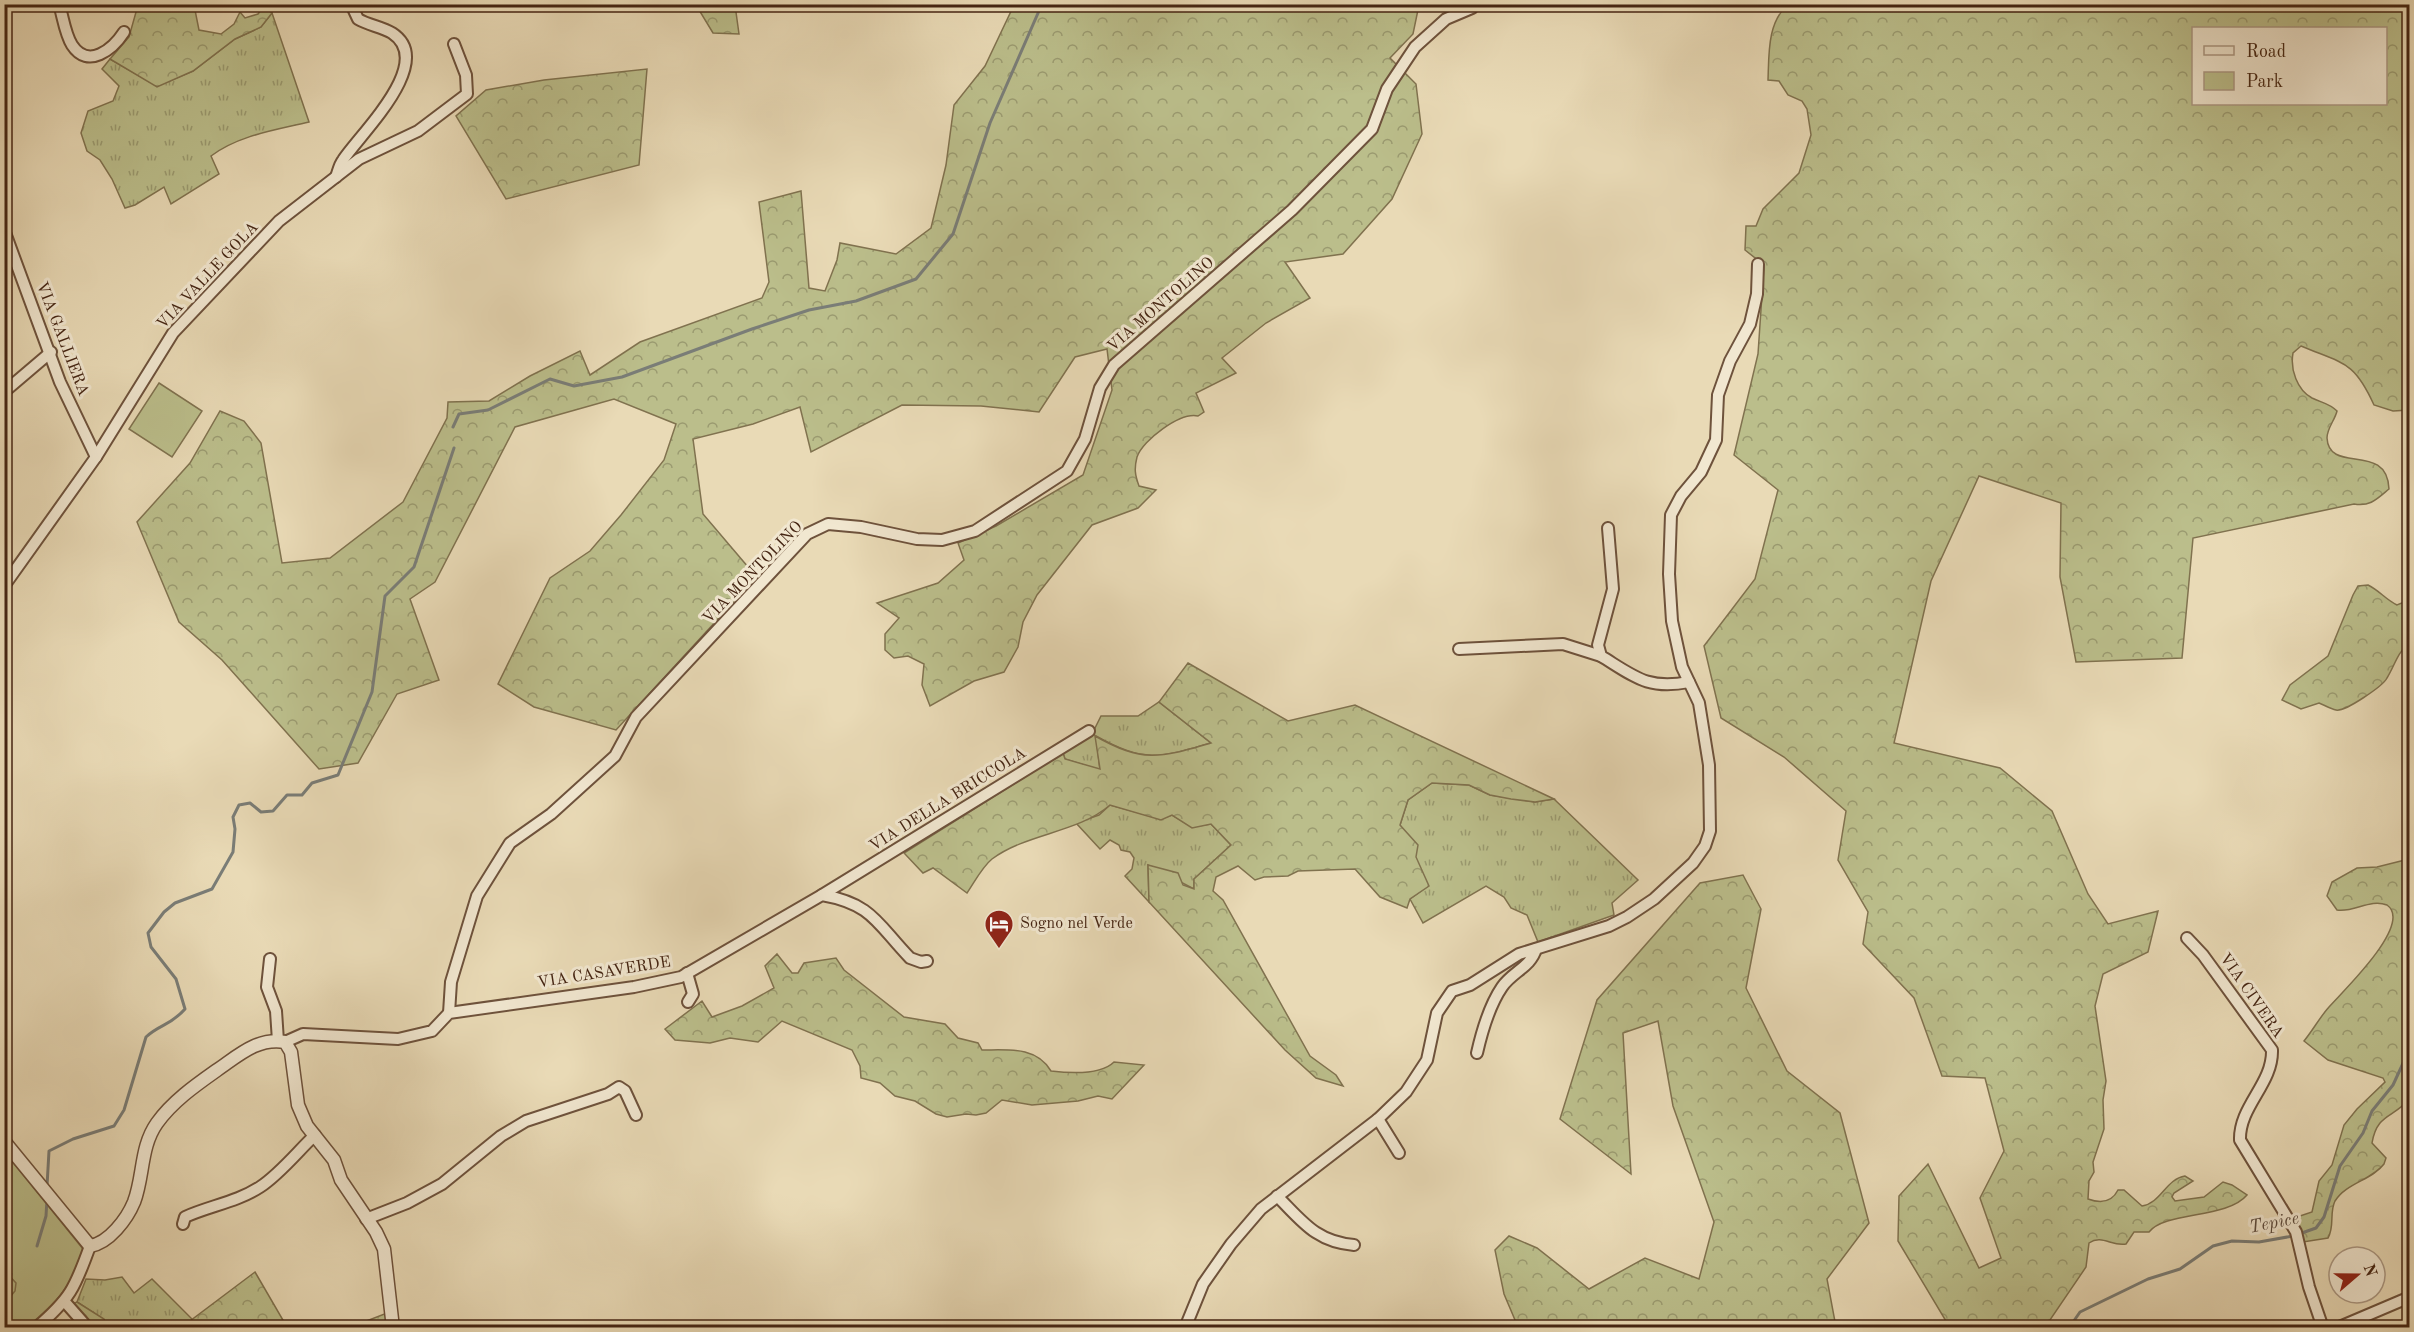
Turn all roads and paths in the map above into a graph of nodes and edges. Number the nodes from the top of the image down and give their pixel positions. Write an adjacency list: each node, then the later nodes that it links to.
1 (58, 4): 4 (street)
2 (351, 4): 6 (street)
3 (1471, 4): 25 (street, VIA MONTOLINO)
4 (124, 32)
5 (454, 44): 6 (street, VIA VALLE GOLA)
6 (336, 177): 11 (street, VIA VALLE GOLA)
7 (5, 233): 9 (street, VIA GALLIERA)
8 (1758, 264): 16 (street)
9 (51, 352): 10 (street); 11 (street, VIA GALLIERA)
10 (4, 392)
11 (96, 457): 13 (street, VIA VALLE GOLA)
12 (1608, 528): 15 (street)
13 (4, 586)
14 (1459, 649): 15 (street)
15 (1601, 656): 16 (street)
16 (1689, 682): 20 (street)
17 (1089, 731): 18 (street, VIA DELLA BRICCOLA)
18 (822, 895): 22 (street); 23 (street, VIA CASAVERDE)
19 (2187, 938): 44 (street, VIA CIVERA)
20 (1536, 949): 27 (street); 29 (street)
21 (270, 959): 26 (street)
22 (927, 961)
23 (687, 973): 24 (street); 25 (street, VIA CASAVERDE)
24 (688, 1002)
25 (449, 1013): 26 (street)
26 (281, 1041): 30 (street); 37 (street)
27 (1477, 1053)
28 (636, 1115): 34 (street)
29 (1378, 1119): 32 (street); 33 (street)
30 (315, 1135): 34 (street); 35 (street)
31 (4, 1141): 37 (street)
32 (1399, 1153)
33 (1277, 1196): 36 (street); 43 (street)
34 (366, 1219): 42 (street)
35 (183, 1224)
36 (1354, 1245)
37 (90, 1246): 39 (street)
38 (2409, 1297): 45 (street)
39 (65, 1302): 40 (street); 41 (street)
40 (36, 1328)
41 (88, 1328)
42 (393, 1328)
43 (1185, 1328)
44 (2323, 1328)
45 (2337, 1328)

